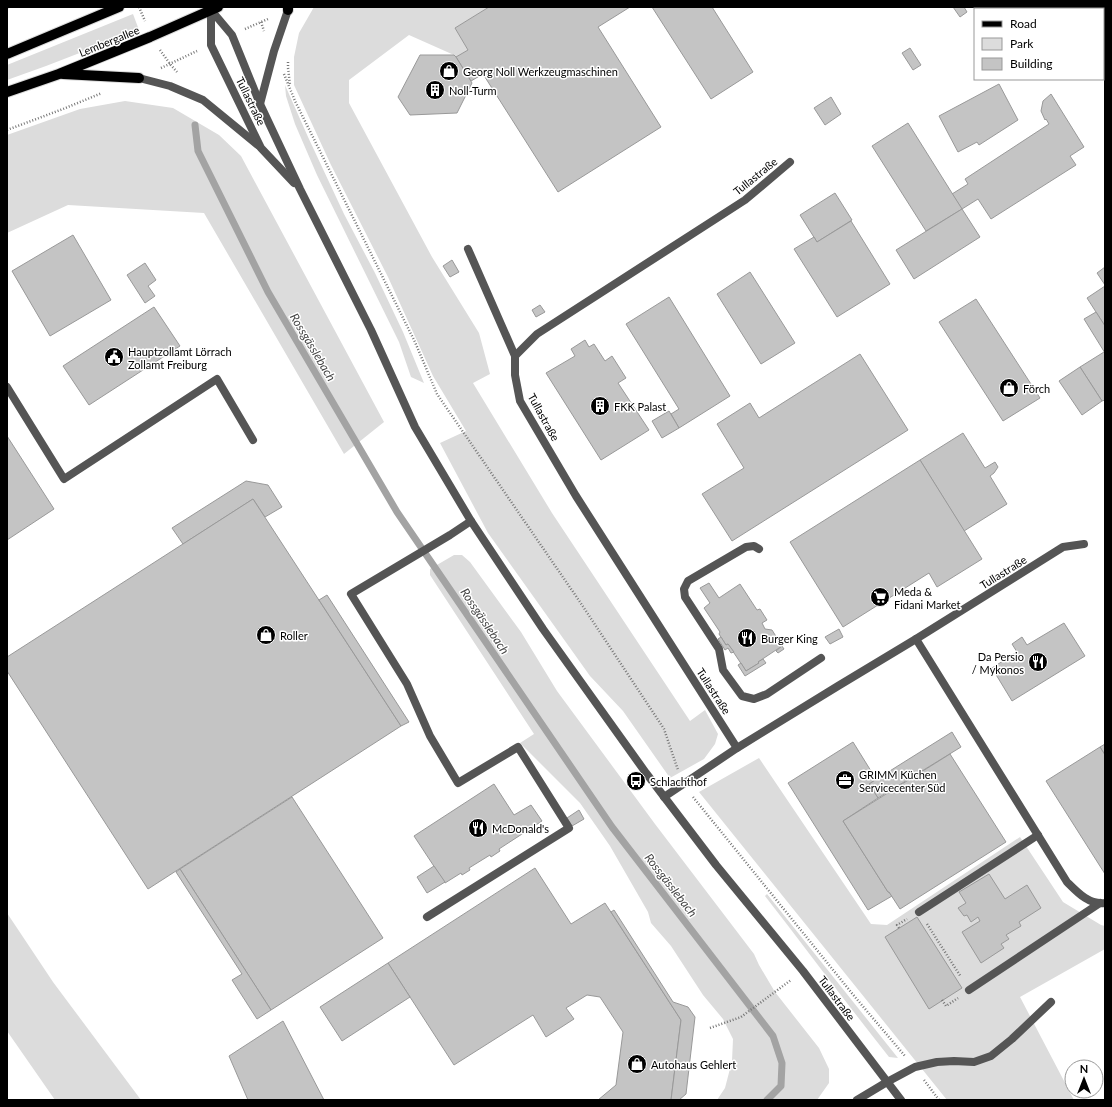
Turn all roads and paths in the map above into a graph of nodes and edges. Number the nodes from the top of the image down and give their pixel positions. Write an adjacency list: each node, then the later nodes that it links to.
1 (119, 7): 4 (main road)
2 (213, 8): 5 (main road, Lembergallee); 10 (street, Tullastraße); 12 (street, Tullastraße)
3 (288, 8): 10 (street)
4 (7, 54)
5 (59, 74): 6 (main road); 8 (main road, Lembergallee)
6 (139, 78): 12 (street)
7 (290, 90): 25 (path)
8 (7, 92)
9 (104, 92): 11 (path)
10 (260, 104): 14 (street, Tullastraße)
11 (7, 130)
12 (261, 148): 14 (street, Tullastraße)
13 (790, 162): 16 (street, Tullastraße)
14 (300, 189): 19 (street, Tullastraße)
15 (468, 249): 16 (street)
16 (515, 356): 24 (street, Tullastraße)
17 (7, 387): 18 (street)
18 (253, 440)
19 (471, 521): 26 (street, Tullastraße); 30 (street)
20 (1084, 544): 22 (street, Tullastraße)
21 (759, 549): 23 (street)
22 (916, 639): 24 (street, Tullastraße); 27 (street)
23 (821, 658)
24 (737, 748): 25 (street, Tullastraße)
25 (683, 784): 26 (street, Tullastraße); 37 (path)
26 (664, 796): 32 (street, Tullastraße)
27 (1038, 835): 28 (street); 29 (street)
28 (1103, 903): 33 (street)
29 (919, 912): 31 (path); 33 (path)
30 (427, 917)
31 (899, 928)
32 (803, 971): 36 (path); 38 (street, Tullastraße)
33 (969, 990): 34 (path)
34 (942, 1000)
35 (1051, 1002): 37 (street)
36 (710, 1028)
37 (915, 1067): 38 (street); 41 (path)
38 (887, 1082): 39 (street); 40 (street, Tullastraße)
39 (857, 1100)
40 (902, 1100)
41 (939, 1100)

